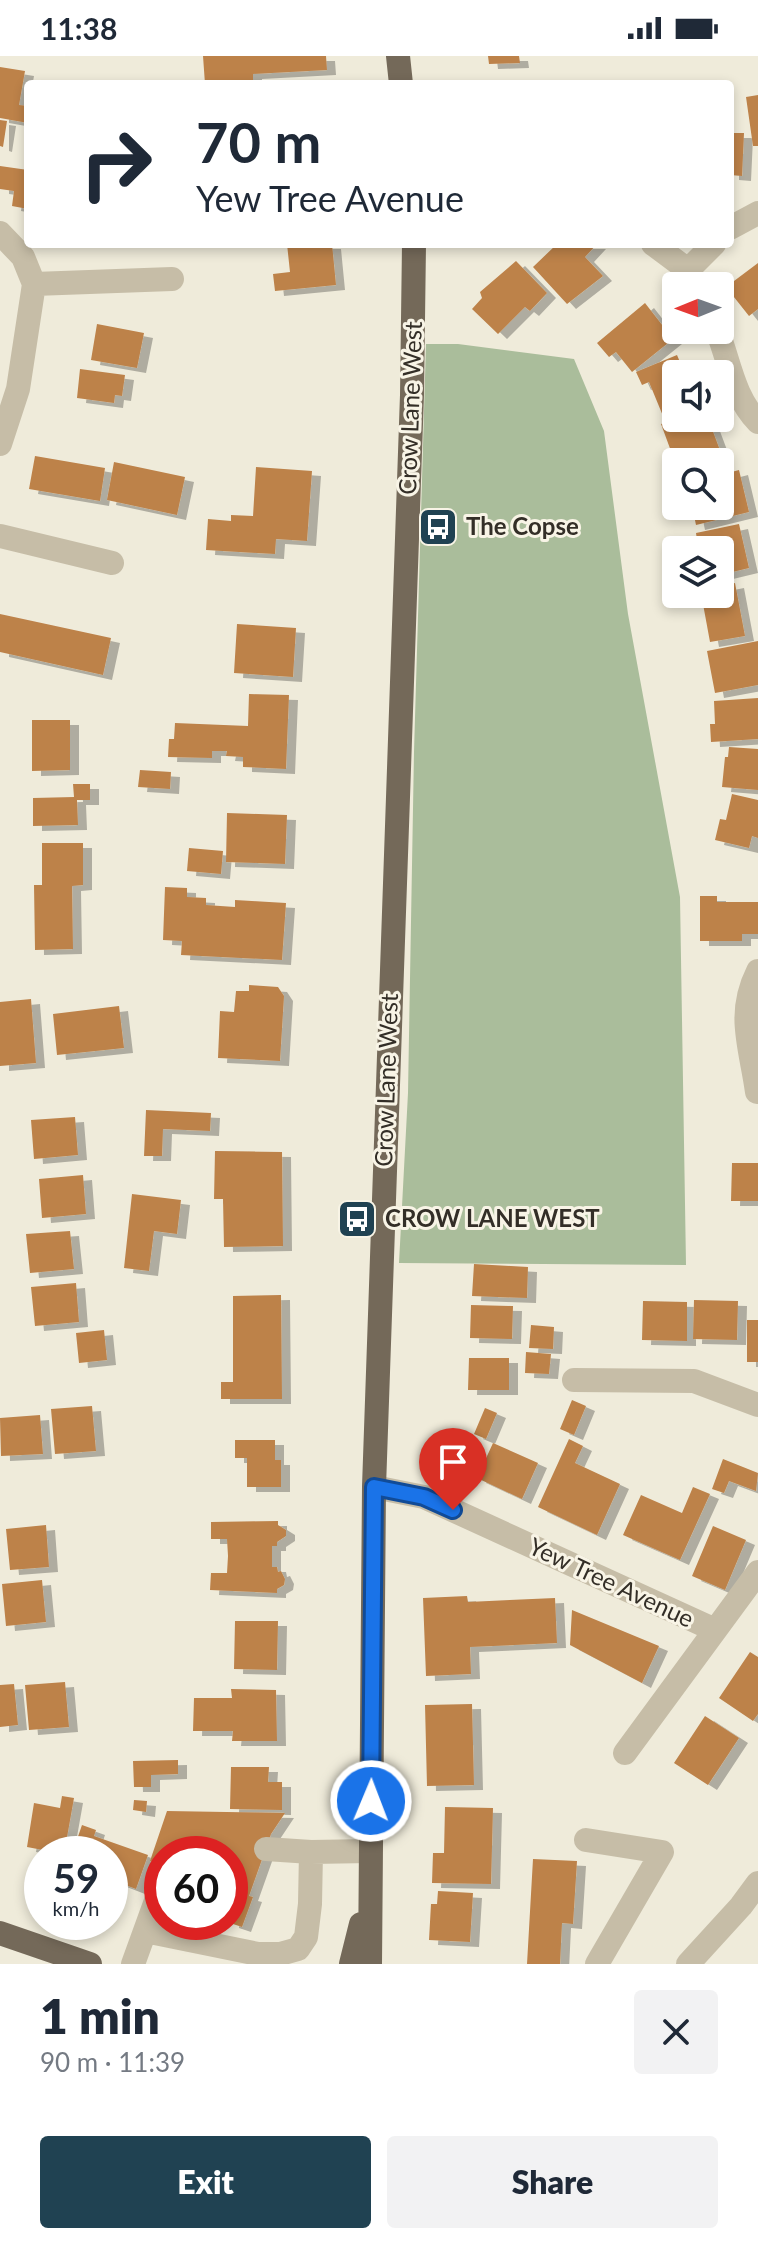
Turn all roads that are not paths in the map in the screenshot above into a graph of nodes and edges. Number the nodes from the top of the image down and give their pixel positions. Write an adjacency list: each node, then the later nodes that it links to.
1 (398, 56): 2 (main road)
2 (401, 80)
3 (758, 213): 4 (street)
4 (734, 226)
5 (0, 233): 12 (street)
6 (414, 248): 23 (main road, Crow Lane West)
7 (658, 248): 9 (street)
8 (712, 248): 10 (street)
9 (686, 272)
10 (697, 272)
11 (172, 279): 12 (street)
12 (34, 284): 14 (street)
13 (721, 344): 15 (street)
14 (9, 386): 16 (street)
15 (758, 422)
16 (0, 444)
17 (0, 536): 18 (street)
18 (112, 563)
19 (758, 971): 20 (street)
20 (751, 1092)
21 (574, 1380): 22 (street)
22 (758, 1405)
23 (374, 1487): 25 (street, Yew Tree Avenue); 29 (main road, Crow Lane West)
24 (758, 1572): 25 (street, Yew Tree Avenue)
25 (715, 1630): 26 (street, Yew Tree Avenue)
26 (625, 1753)
27 (586, 1840): 40 (street)
28 (266, 1849): 30 (street)
29 (370, 1851): 30 (street); 31 (main road, Crow Lane West)
30 (311, 1852): 35 (street)
31 (371, 1881): 38 (main road); 39 (main road, Crow Lane West)
32 (758, 1883): 41 (street)
33 (0, 1933): 36 (main road)
34 (144, 1934): 37 (street)
35 (189, 1940)
36 (79, 1962)
37 (133, 1964)
38 (351, 1964)
39 (370, 1964)
40 (597, 1964)
41 (688, 1964)

